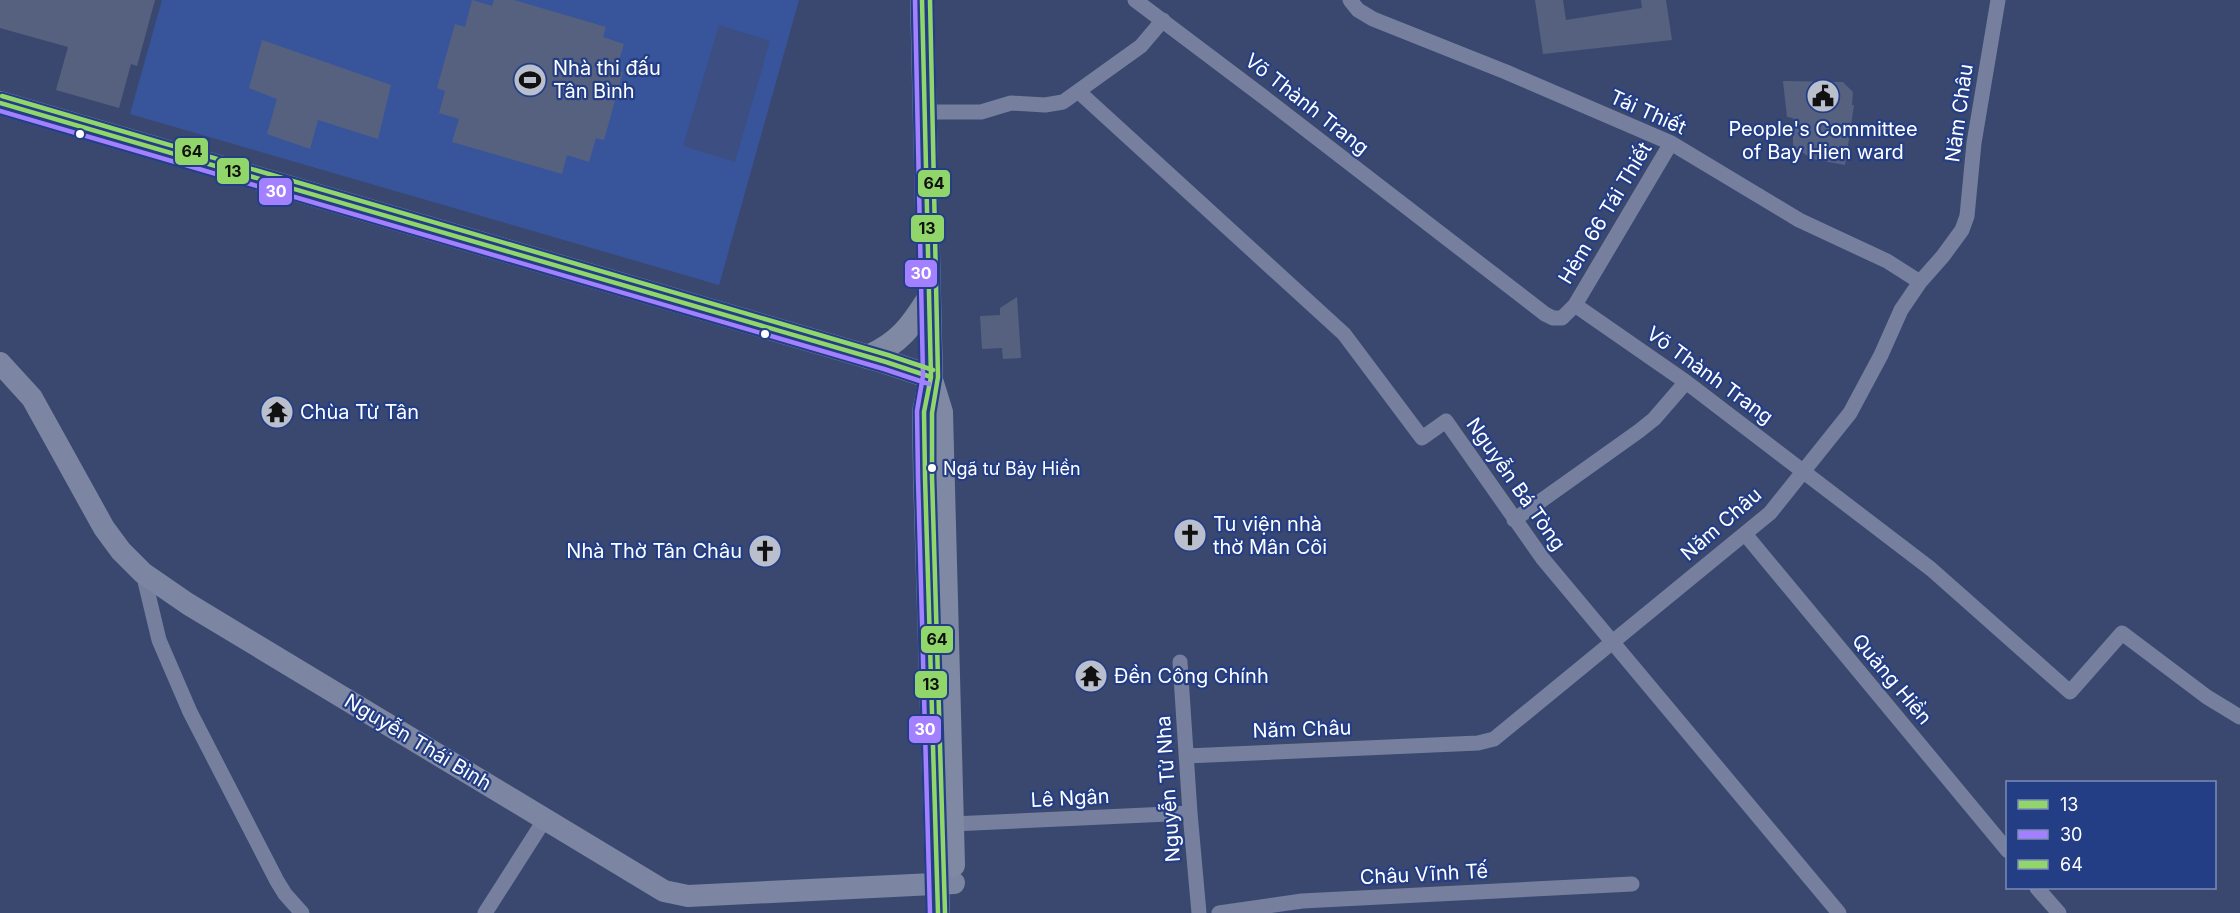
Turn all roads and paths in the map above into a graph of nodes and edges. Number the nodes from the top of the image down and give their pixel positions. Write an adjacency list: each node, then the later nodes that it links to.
1 (922, 0): 8 (main road)
2 (1135, 0): 5 (street, Võ Thành Trang)
3 (1350, 0): 9 (street, Tái Thiết)
4 (1998, 0): 10 (street, Năm Châu)
5 (1163, 20): 6 (street); 12 (street, Võ Thành Trang)
6 (1079, 92): 8 (street); 18 (street, Nguyễn Bá Tòng)
7 (0, 103): 13 (main road)
8 (924, 112): 11 (main road)
9 (1671, 143): 10 (street, Tái Thiết); 12 (street, Hẻm 66 Tái Thiết)
10 (1920, 282): 17 (street, Năm Châu)
11 (929, 298): 13 (main road); 15 (main road)
12 (1575, 304): 16 (street, Võ Thành Trang)
13 (868, 357): 15 (main road)
14 (0, 363): 20 (street, Nguyễn Thái Bình)
15 (931, 378): 21 (main road)
16 (1686, 382): 17 (street, Võ Thành Trang); 18 (street)
17 (1804, 472): 19 (street, Năm Châu); 24 (street, Võ Thành Trang)
18 (1514, 520): 22 (street, Nguyễn Bá Tòng)
19 (1745, 534): 22 (street, Năm Châu); 29 (street, Quảng Hiền)
20 (143, 573): 27 (street, Nguyễn Thái Bình); 33 (street)
21 (938, 606): 28 (main road); 30 (main road)
22 (1613, 642): 25 (street, Năm Châu); 39 (street, Nguyễn Bá Tòng)
23 (1180, 662): 25 (street, Nguyễn Tử Nha)
24 (2240, 717)
25 (1186, 756): 26 (street, Nguyễn Tử Nha)
26 (1190, 813): 28 (street, Lê Ngân); 37 (street, Nguyễn Tử Nha)
27 (545, 819): 30 (street, Nguyễn Thái Bình); 34 (street)
28 (952, 824): 30 (main road)
29 (2006, 850)
30 (945, 884): 35 (main road); 36 (main road)
31 (1632, 884): 38 (street, Châu Vĩnh Tế)
32 (2038, 889): 40 (street)
33 (302, 913)
34 (485, 913)
35 (938, 913)
36 (954, 913)
37 (1200, 913)
38 (1219, 913)
39 (1839, 913)
40 (2059, 913)

